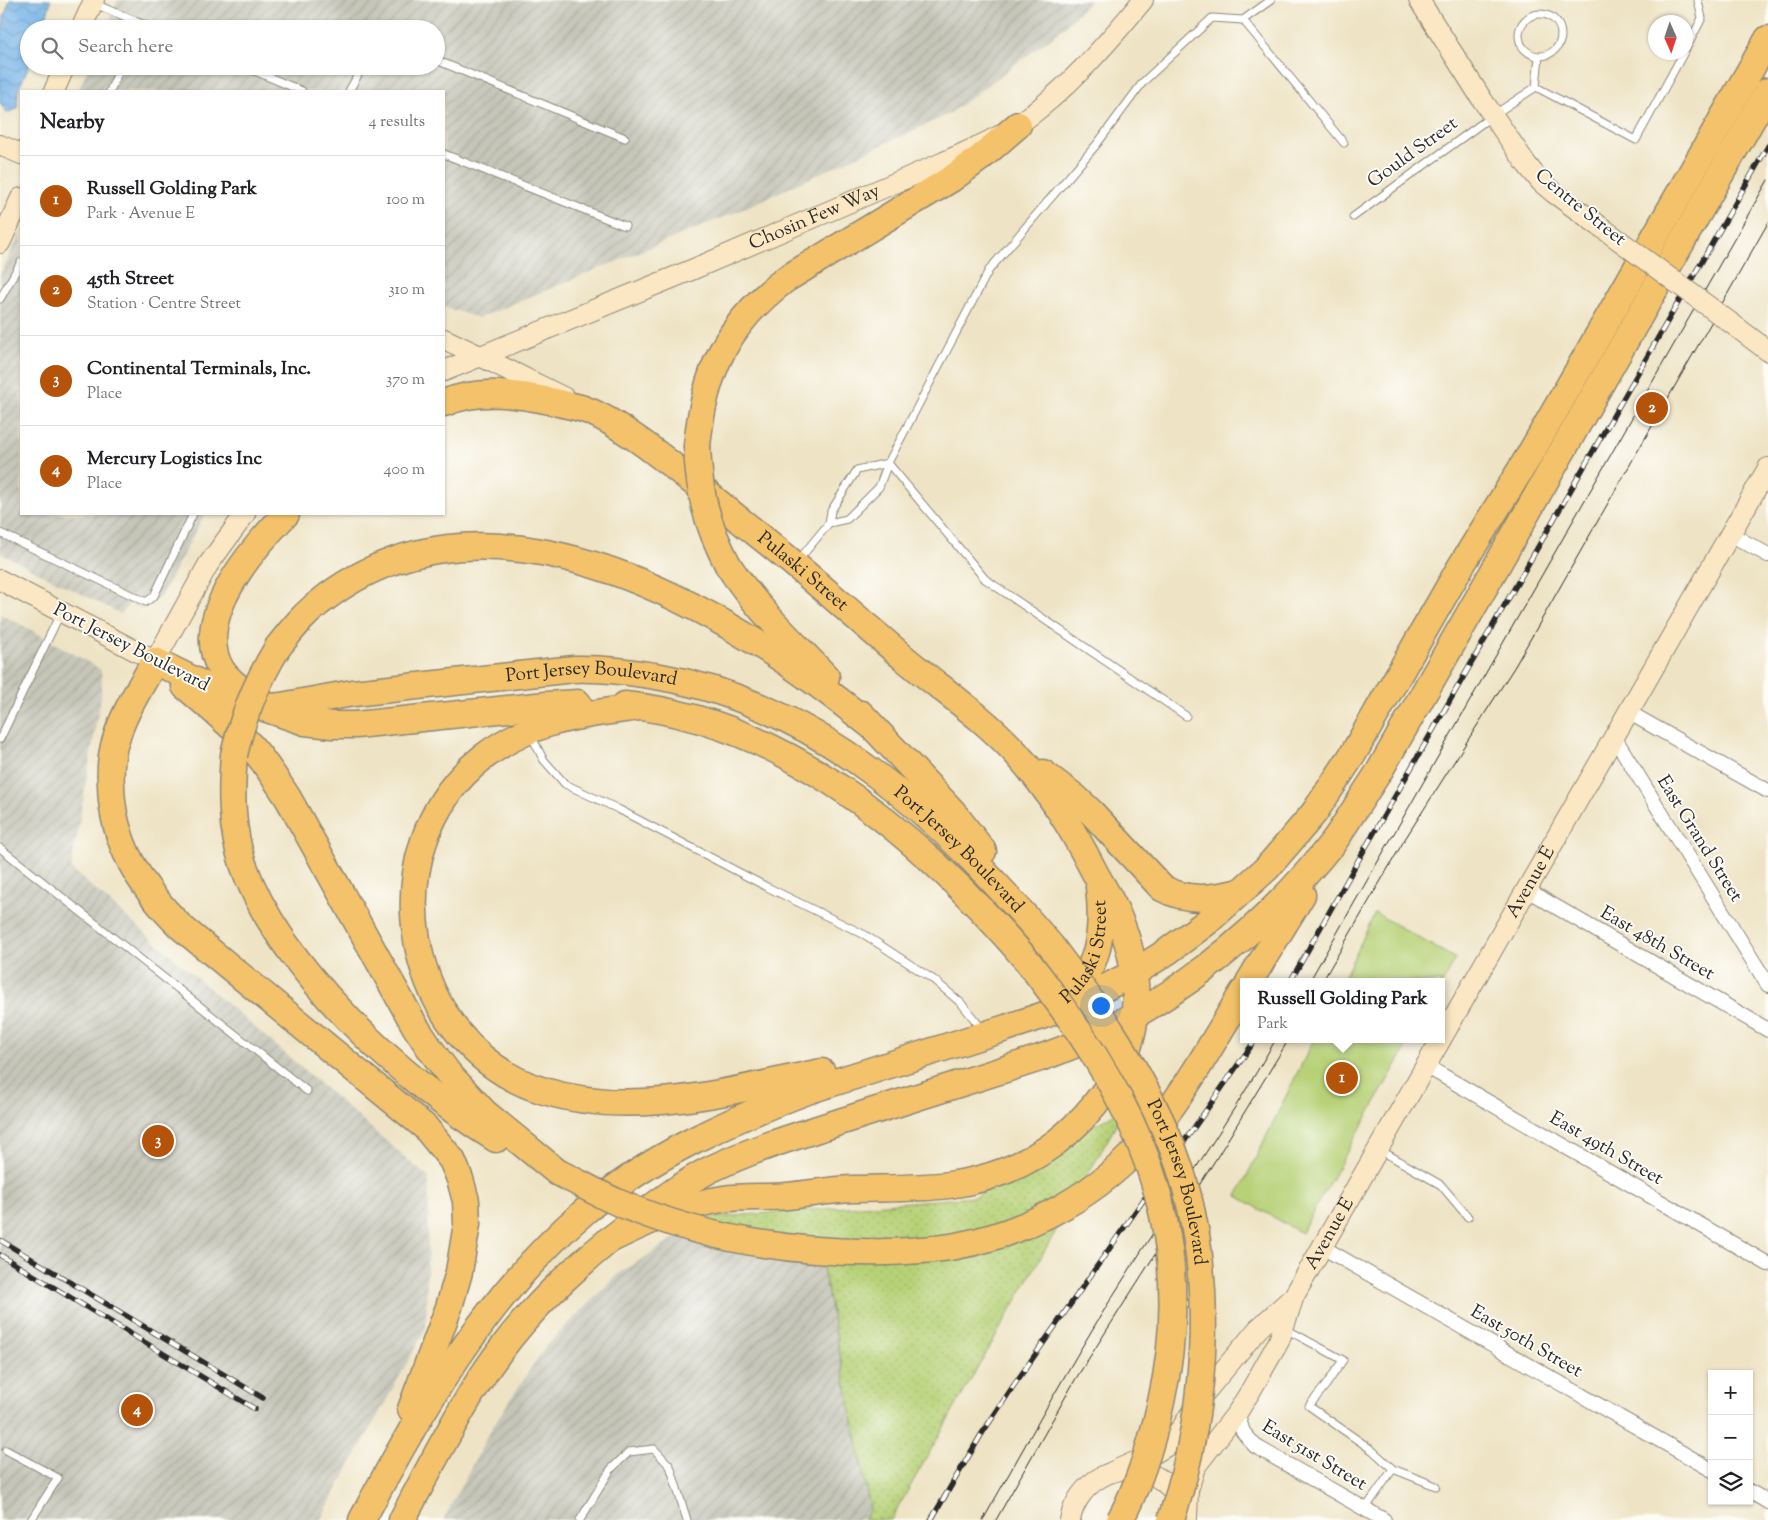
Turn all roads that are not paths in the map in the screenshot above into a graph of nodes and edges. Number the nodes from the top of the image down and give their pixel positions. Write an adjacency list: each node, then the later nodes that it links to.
1 (1143, 0): 25 (street, Chosin Few Way)
2 (1271, 0): 8 (lane)
3 (1419, 0): 24 (street, Centre Street)
4 (93, 1): 6 (street); 7 (lane)
5 (1698, 1): 9 (lane)
6 (85, 20)
7 (128, 20)
8 (1243, 20): 27 (lane); 43 (lane)
9 (1693, 35)
10 (1768, 38): 70 (highway)
11 (1539, 56): 11 (lane); 18 (lane)
12 (1680, 60): 18 (lane)
13 (445, 64): 26 (lane)
14 (61, 75): 19 (street)
15 (117, 75): 20 (lane)
16 (264, 75): 21 (lane)
17 (358, 75): 22 (lane)
18 (1536, 87): 24 (lane, Gould Street)
19 (54, 90)
20 (110, 90)
21 (300, 90)
22 (350, 90)
23 (1768, 91): 66 (highway)
24 (1492, 116): 32 (lane, Gould Street); 38 (street, Centre Street, bridge)
25 (1018, 125): 39 (street, Chosin Few Way); 60 (highway, bridge)
26 (625, 138)
27 (1344, 142)
28 (0, 145): 29 (street)
29 (20, 154)
30 (445, 154): 33 (lane)
31 (20, 200): 34 (street)
32 (1353, 217)
33 (625, 226)
34 (0, 243)
35 (20, 264): 36 (lane)
36 (0, 299)
37 (445, 339): 39 (street, Pulaski Street)
38 (1768, 351)
39 (480, 356): 40 (street, Chosin Few Way); 42 (street, Pulaski Street)
40 (445, 370)
41 (445, 403): 42 (highway)
42 (589, 410): 52 (highway, Pulaski Street)
43 (888, 463): 48 (lane); 48 (lane); 59 (lane)
44 (1768, 468): 50 (street, Avenue E)
45 (193, 515): 49 (lane)
46 (244, 515): 55 (street)
47 (285, 515): 56 (highway)
48 (829, 523): 52 (lane)
49 (0, 532)
50 (1730, 534): 51 (street); 58 (street, Avenue E)
51 (1768, 555)
52 (795, 564): 64 (highway, Pulaski Street)
53 (0, 580): 54 (street, Port Jersey Boulevard)
54 (61, 612): 55 (street, Port Jersey Boulevard); 63 (lane)
55 (155, 661): 56 (highway, Port Jersey Boulevard); 88 (highway); 97 (highway)
56 (265, 707): 57 (highway, Port Jersey Boulevard); 71 (highway, Port Jersey Boulevard)
57 (640, 707): 61 (highway); 111 (highway, Port Jersey Boulevard, bridge)
58 (1628, 712): 62 (street, Avenue E); 65 (street)
59 (1186, 716)
60 (873, 727): 71 (highway); 88 (highway, bridge)
61 (529, 731): 80 (lane); 83 (highway)
62 (1614, 738): 69 (street, Avenue E); 74 (street, East Grand Street)
63 (0, 739)
64 (1013, 749): 68 (highway, Pulaski Street); 70 (highway)
65 (1768, 791)
66 (1340, 833): 73 (highway); 77 (highway)
67 (0, 848): 85 (lane)
68 (1098, 878): 72 (highway, Pulaski Street); 76 (highway, Pulaski Street)
69 (1527, 890): 78 (street, East 48th Street); 79 (street, Avenue E)
70 (1242, 892): 72 (highway)
71 (1050, 946): 112 (highway, Port Jersey Boulevard, bridge)
72 (1134, 973): 76 (highway); 77 (highway, Pulaski Street)
73 (1251, 978)
74 (1768, 985)
75 (1240, 997): 88 (highway, bridge)
76 (1047, 1014): 80 (highway); 81 (highway)
77 (1135, 1014): 81 (highway); 86 (highway, Pulaski Street)
78 (1768, 1030)
79 (1445, 1033)
80 (987, 1034): 83 (highway)
81 (1082, 1041): 86 (highway); 90 (highway)
82 (1439, 1043): 84 (street, Avenue E)
83 (952, 1045): 97 (highway)
84 (1426, 1066): 87 (street, Avenue E); 92 (street, East 49th Street)
85 (307, 1092)
86 (1098, 1098): 90 (highway, Pulaski Street)
87 (1378, 1149): 89 (lane); 91 (street, Avenue E)
88 (557, 1172)
89 (1468, 1217)
90 (609, 1240): 107 (highway)
91 (1322, 1247): 93 (street, Avenue E); 98 (street, East 50th Street)
92 (1768, 1264)
93 (1294, 1296): 94 (street, Avenue E); 100 (street, Avenue E)
94 (1284, 1328): 95 (street, Avenue E); 99 (lane)
95 (1238, 1413): 104 (street, East 51st Street); 112 (street, Avenue E)
96 (6, 1450): 105 (lane)
97 (390, 1466): 106 (highway)
98 (1708, 1468)
99 (1393, 1469): 101 (lane); 104 (lane)
100 (1112, 1472): 110 (street, Avenue E); 112 (street)
101 (1436, 1486)
102 (1753, 1493): 103 (street)
103 (1768, 1502)
104 (1365, 1509): 113 (street, East 51st Street)
105 (31, 1520)
106 (362, 1520)
107 (402, 1520)
108 (580, 1520): 109 (lane)
109 (687, 1520)
110 (1070, 1520)
111 (1120, 1520)
112 (1181, 1520)
113 (1384, 1520)

